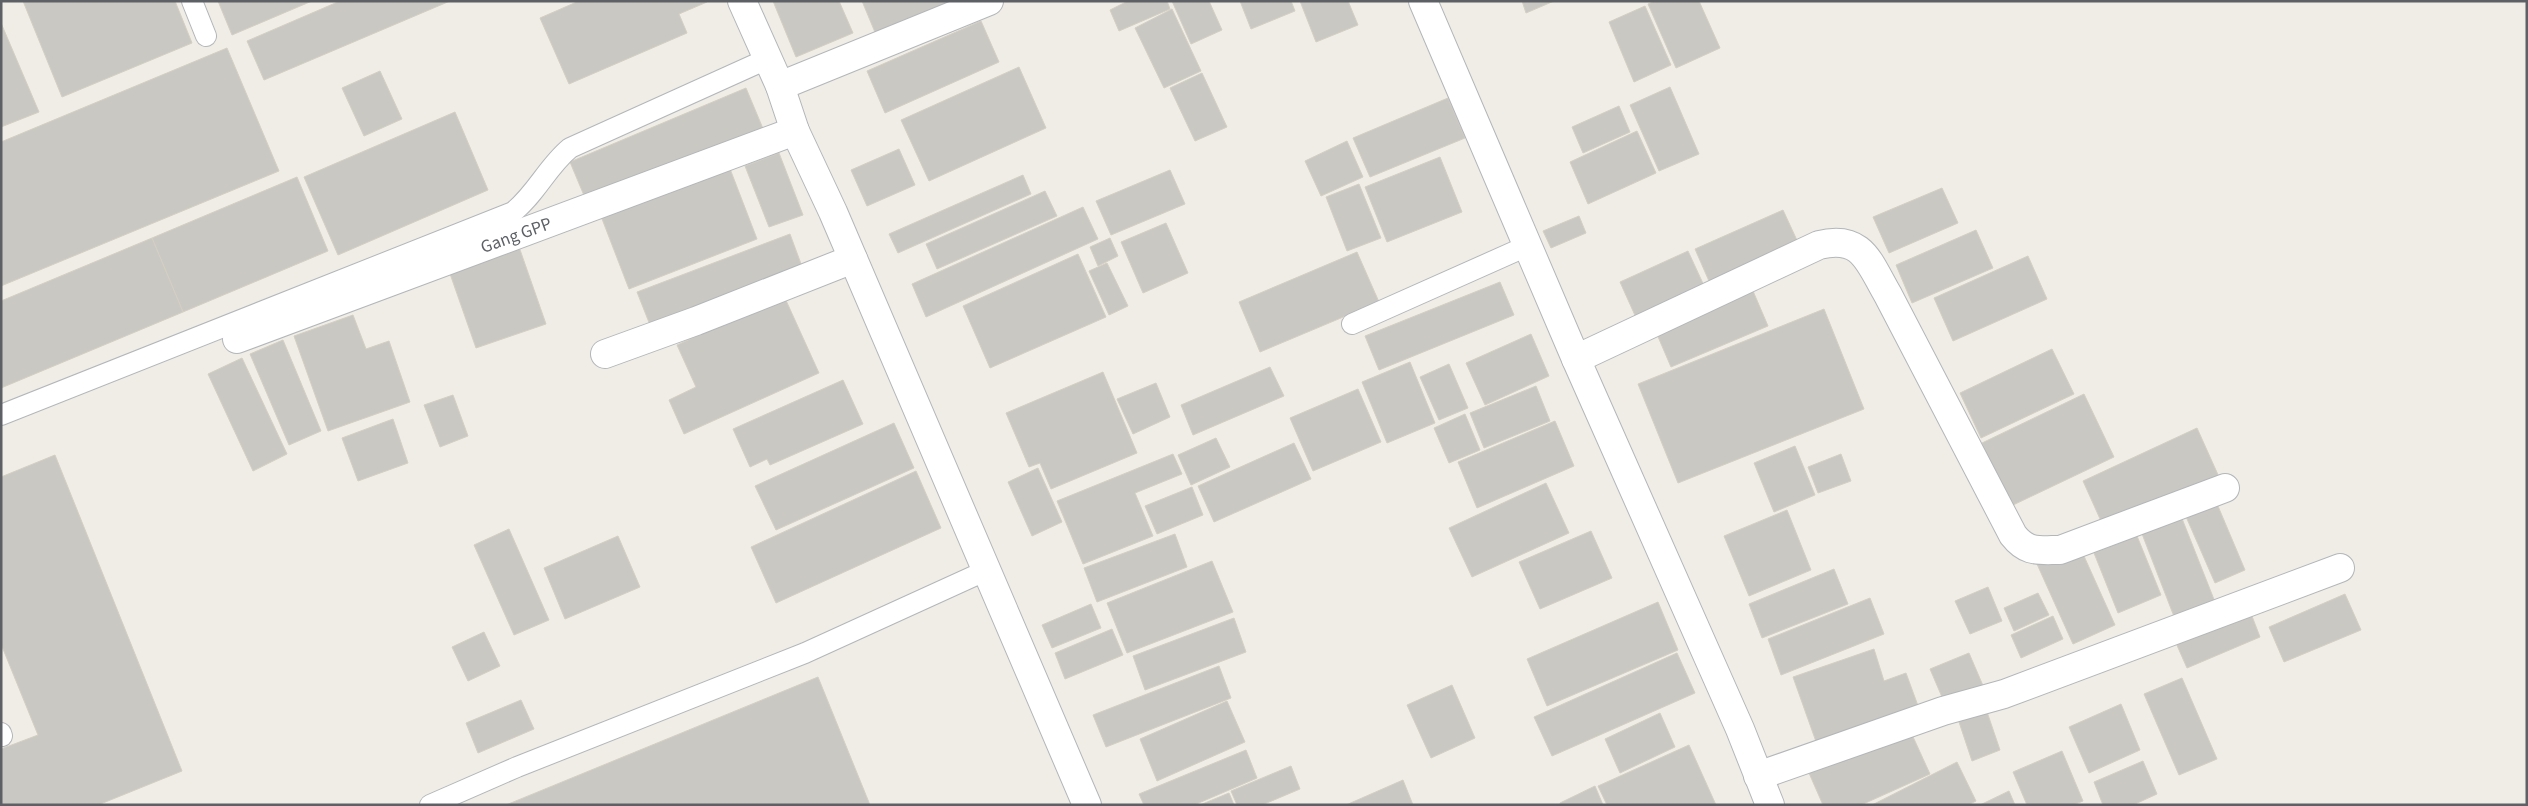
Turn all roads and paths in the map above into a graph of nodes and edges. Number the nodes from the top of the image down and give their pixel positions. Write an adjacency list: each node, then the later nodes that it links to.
1 (192, 1): 5 (lane)
2 (742, 1): 6 (street)
3 (989, 1): 7 (street)
4 (1423, 1): 9 (street)
5 (206, 36)
6 (766, 59): 7 (street); 15 (lane)
7 (780, 86): 8 (street)
8 (795, 131): 10 (street); 12 (street, Gang GPP)
9 (1527, 246): 11 (lane); 14 (street)
10 (853, 259): 13 (street); 18 (street)
11 (1352, 324)
12 (237, 339)
13 (605, 354)
14 (1576, 359): 16 (street); 19 (street)
15 (1, 415)
16 (2225, 488)
17 (2340, 568): 19 (street)
18 (985, 571): 20 (lane); 21 (street)
19 (1758, 776): 22 (street)
20 (430, 805)
21 (1087, 805)
22 (1770, 805)

